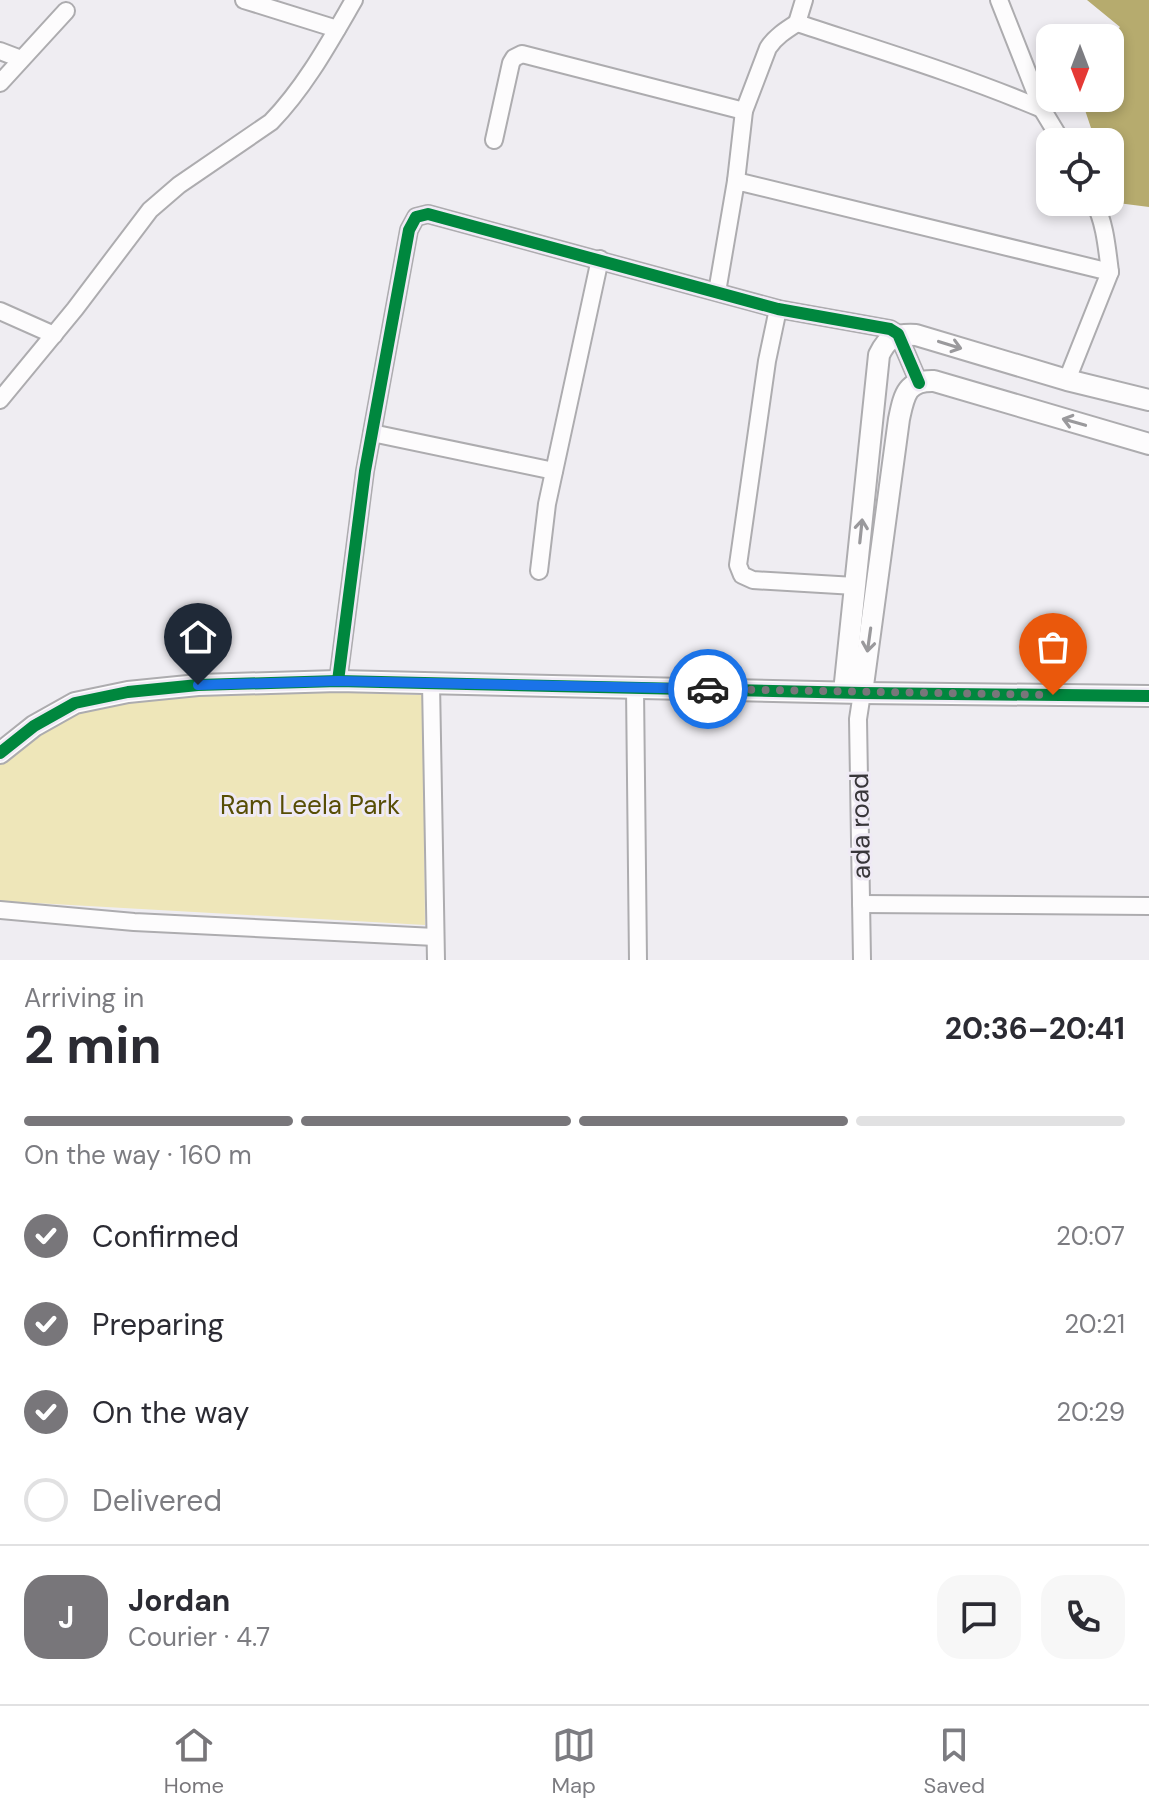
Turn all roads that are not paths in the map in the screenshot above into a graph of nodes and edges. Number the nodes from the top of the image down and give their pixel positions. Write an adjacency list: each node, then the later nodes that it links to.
1 (244, 0): 7 (street)
2 (354, 0): 7 (street)
3 (804, 0): 6 (street)
4 (999, 0): 11 (street)
5 (66, 11): 9 (street)
6 (797, 23): 12 (street); 13 (street)
7 (337, 29): 23 (street)
8 (0, 51): 9 (street)
9 (21, 59): 10 (street)
10 (0, 83)
11 (1036, 94)
12 (1036, 106)
13 (744, 111): 14 (street); 15 (street)
14 (494, 140)
15 (736, 181): 18 (street); 19 (street)
16 (1100, 216): 18 (street)
17 (600, 259): 19 (street); 28 (street); 30 (street)
18 (1110, 272): 24 (street)
19 (717, 292): 20 (street)
20 (778, 309): 22 (street); 32 (street)
21 (0, 311): 23 (street)
22 (898, 334): 24 (street, one-way to 24); 25 (street); 32 (street, one-way to 22)
23 (54, 335): 26 (street)
24 (1067, 380): 27 (street)
25 (919, 383): 29 (street, one-way to 25); 36 (street, one-way to 36)
26 (0, 400)
27 (1149, 400)
28 (372, 433): 30 (street); 33 (street)
29 (1149, 444)
30 (554, 471): 31 (street)
31 (539, 571)
32 (855, 586): 36 (street)
33 (338, 681): 34 (street); 38 (street)
34 (431, 683): 35 (street); 42 (street)
35 (635, 688): 36 (street); 44 (street)
36 (853, 693): 37 (street); 39 (street, ada road)
37 (1149, 696)
38 (0, 753)
39 (861, 904): 40 (street); 45 (street, ada road)
40 (1149, 906)
41 (0, 910): 42 (street)
42 (435, 937): 43 (street)
43 (436, 960)
44 (638, 960)
45 (862, 960)

